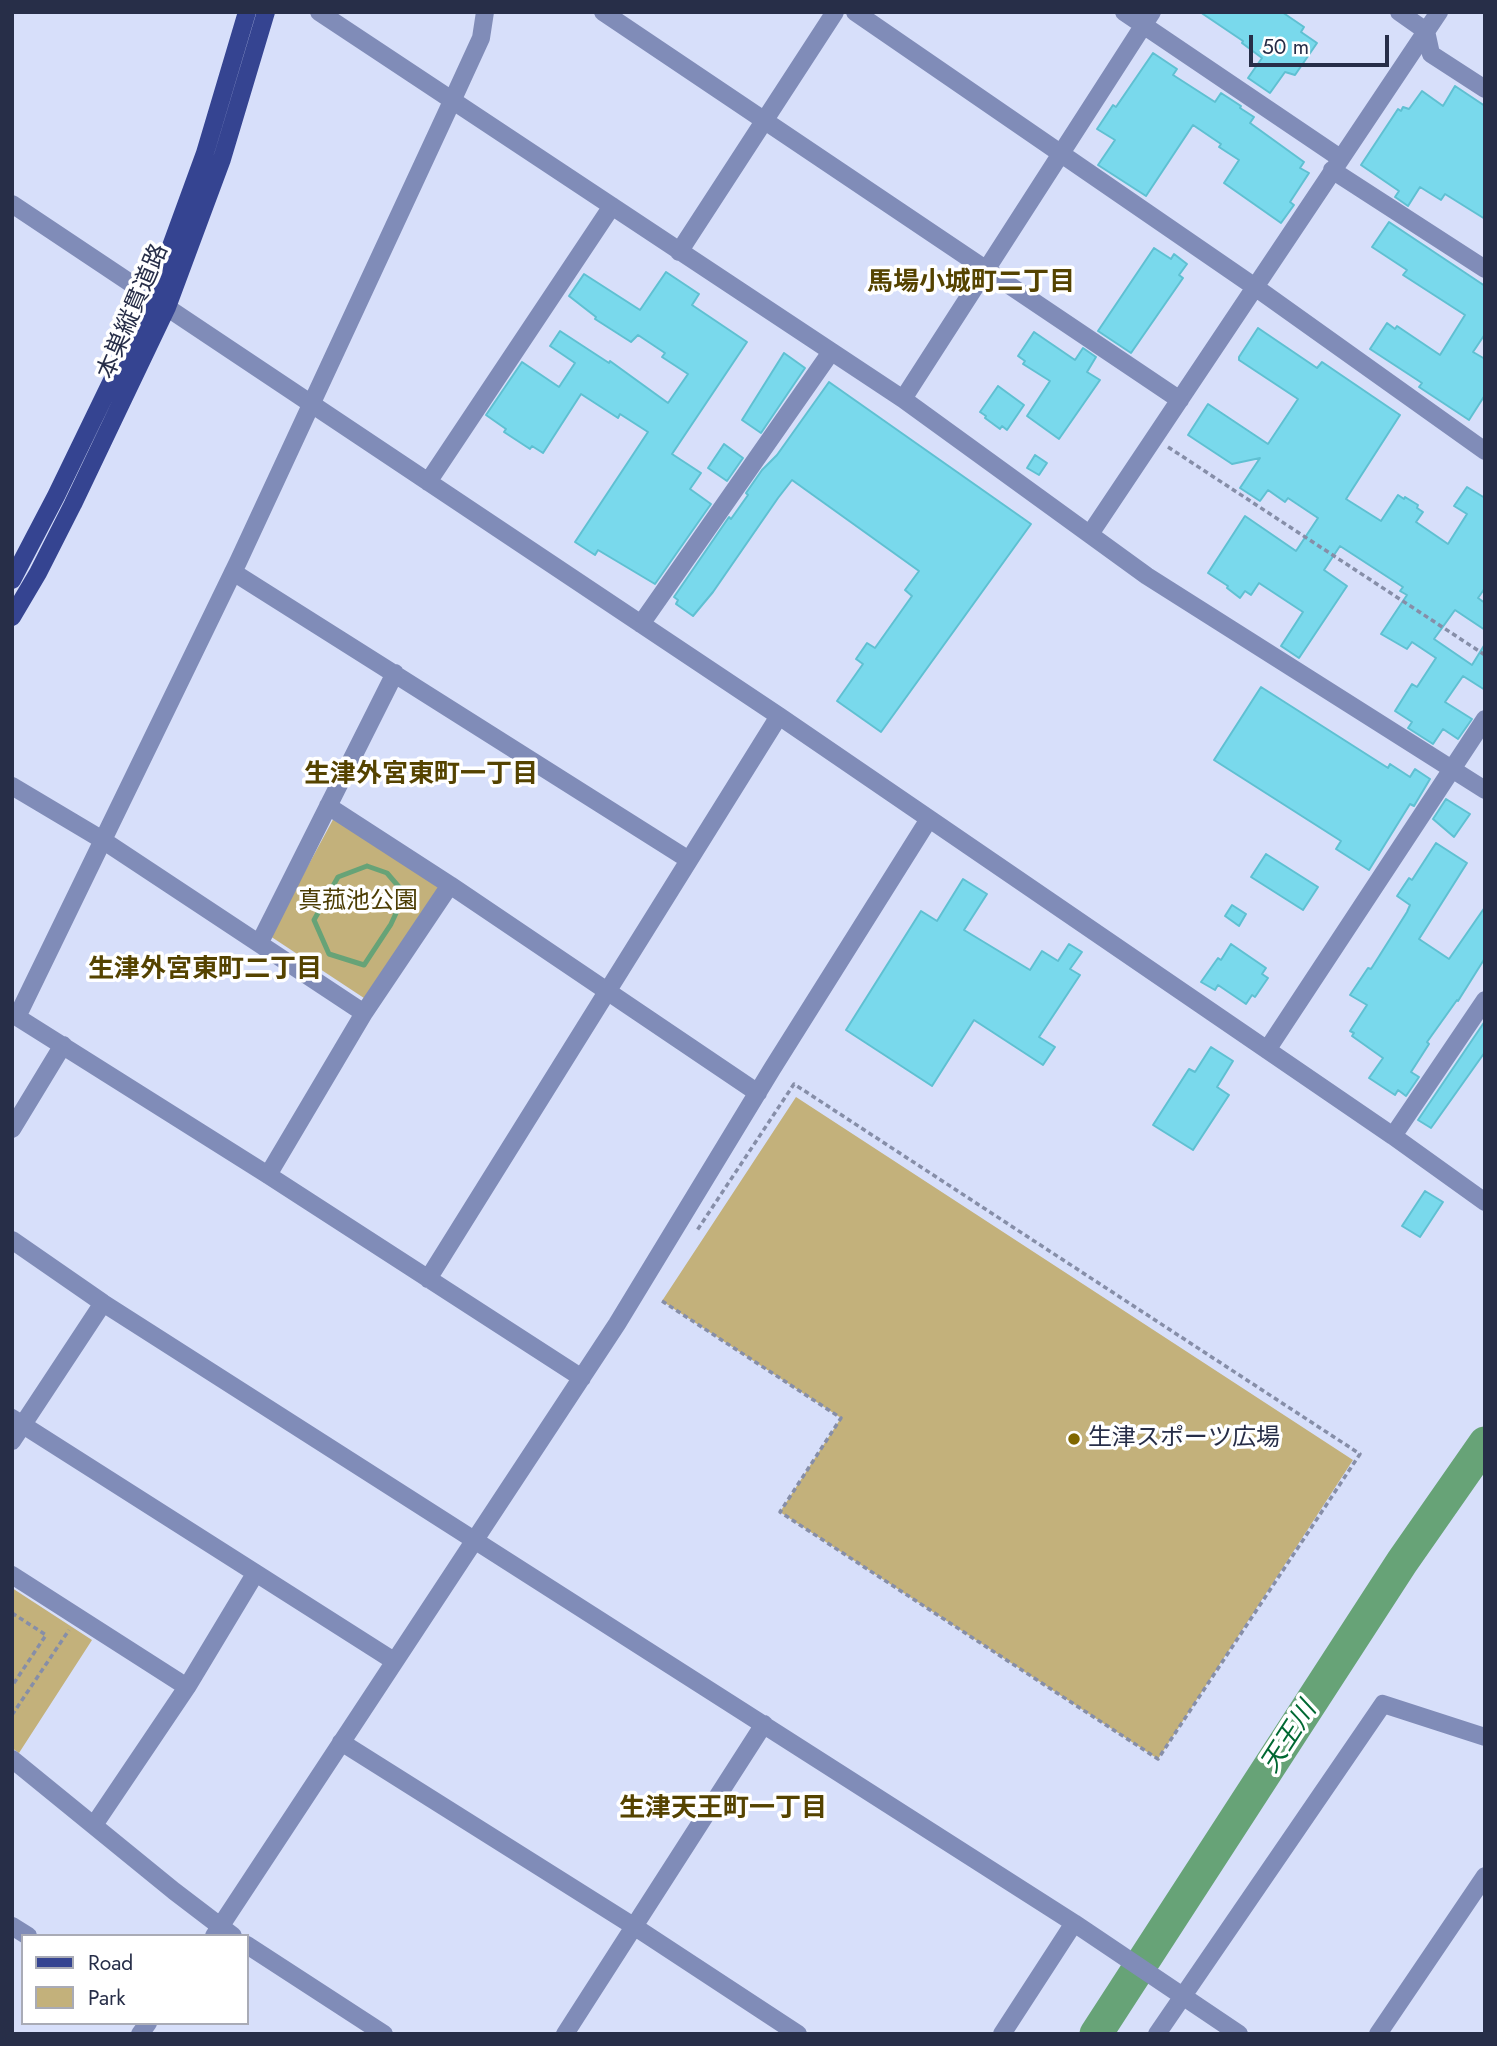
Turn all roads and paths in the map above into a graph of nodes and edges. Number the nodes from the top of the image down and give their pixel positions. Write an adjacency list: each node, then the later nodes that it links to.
1 (247, 12): 24 (main road, 本巣縦貫道路)
2 (266, 12): 24 (main road, 本巣縦貫道路)
3 (319, 12): 14 (street)
4 (485, 12): 14 (street)
5 (603, 12): 15 (street)
6 (835, 12): 15 (street)
7 (855, 12): 16 (street)
8 (1124, 12): 11 (street)
9 (1399, 12): 12 (street)
10 (1439, 12): 12 (street)
11 (1148, 19): 16 (street); 17 (street)
12 (1426, 31): 13 (street); 17 (street)
13 (1485, 89)
14 (453, 99): 19 (street); 28 (street)
15 (765, 121): 20 (street); 22 (street)
16 (1061, 153): 22 (street); 23 (street)
17 (1336, 164): 21 (street); 23 (street)
18 (12, 204): 24 (street)
19 (612, 206): 20 (street); 31 (street)
20 (679, 252): 25 (street)
21 (1485, 269)
22 (987, 271): 26 (street); 27 (street)
23 (1255, 287): 27 (street); 30 (street)
24 (159, 303): 28 (street); 34 (main road, 本巣縦貫道路); 35 (main road, 本巣縦貫道路)
25 (831, 352): 26 (street); 36 (street)
26 (903, 399): 32 (street)
27 (1180, 400): 29 (street)
28 (310, 403): 31 (street); 33 (street)
29 (1154, 439): 32 (street); 37 (path)
30 (1485, 451)
31 (428, 482): 36 (street)
32 (1090, 534): 41 (street)
33 (233, 572): 38 (street); 46 (street)
34 (12, 580)
35 (12, 617)
36 (641, 624): 39 (street)
37 (1485, 654)
38 (395, 673): 44 (street); 47 (street)
39 (779, 716): 45 (street); 47 (street)
40 (1485, 719): 41 (street)
41 (1451, 770): 43 (street); 54 (street)
42 (12, 786): 46 (street)
43 (1485, 790)
44 (328, 806): 48 (street); 49 (street)
45 (929, 819): 54 (street); 55 (street)
46 (101, 839): 49 (street); 53 (street)
47 (689, 860): 50 (street)
48 (450, 885): 50 (street); 52 (street)
49 (260, 942): 52 (street)
50 (607, 992): 55 (street); 62 (street)
51 (1485, 1000): 57 (street)
52 (365, 1013): 58 (street)
53 (63, 1045): 56 (street); 58 (street)
54 (1267, 1050): 57 (street)
55 (758, 1093): 65 (street)
56 (12, 1129)
57 (1393, 1136): 59 (street)
58 (268, 1175): 62 (street)
59 (1485, 1202)
60 (12, 1240): 64 (street)
61 (690, 1242): 63 (path)
62 (428, 1279): 65 (street)
63 (662, 1301)
64 (103, 1303): 66 (street); 68 (street)
65 (582, 1378): 68 (street)
66 (18, 1421): 67 (street); 69 (street)
67 (12, 1441)
68 (474, 1540): 73 (street); 77 (street)
69 (255, 1574): 73 (street); 75 (street)
70 (12, 1575): 75 (street)
71 (12, 1613): 74 (path)
72 (58, 1623): 76 (path)
73 (394, 1661): 79 (street)
74 (12, 1686)
75 (187, 1687): 81 (street)
76 (12, 1714)
77 (764, 1724): 83 (street); 84 (street)
78 (1485, 1737): 87 (street)
79 (341, 1742): 83 (street); 85 (street)
80 (12, 1759): 81 (street)
81 (94, 1825): 85 (street)
82 (1485, 1876): 94 (street)
83 (635, 1927): 89 (street); 90 (street)
84 (1081, 1927): 87 (street); 91 (street)
85 (223, 1933)
86 (248, 1946): 88 (street)
87 (1179, 1993): 92 (street); 93 (street)
88 (384, 2034)
89 (565, 2034)
90 (797, 2034)
91 (1002, 2034)
92 (1157, 2034)
93 (1239, 2034)
94 (1378, 2034)

